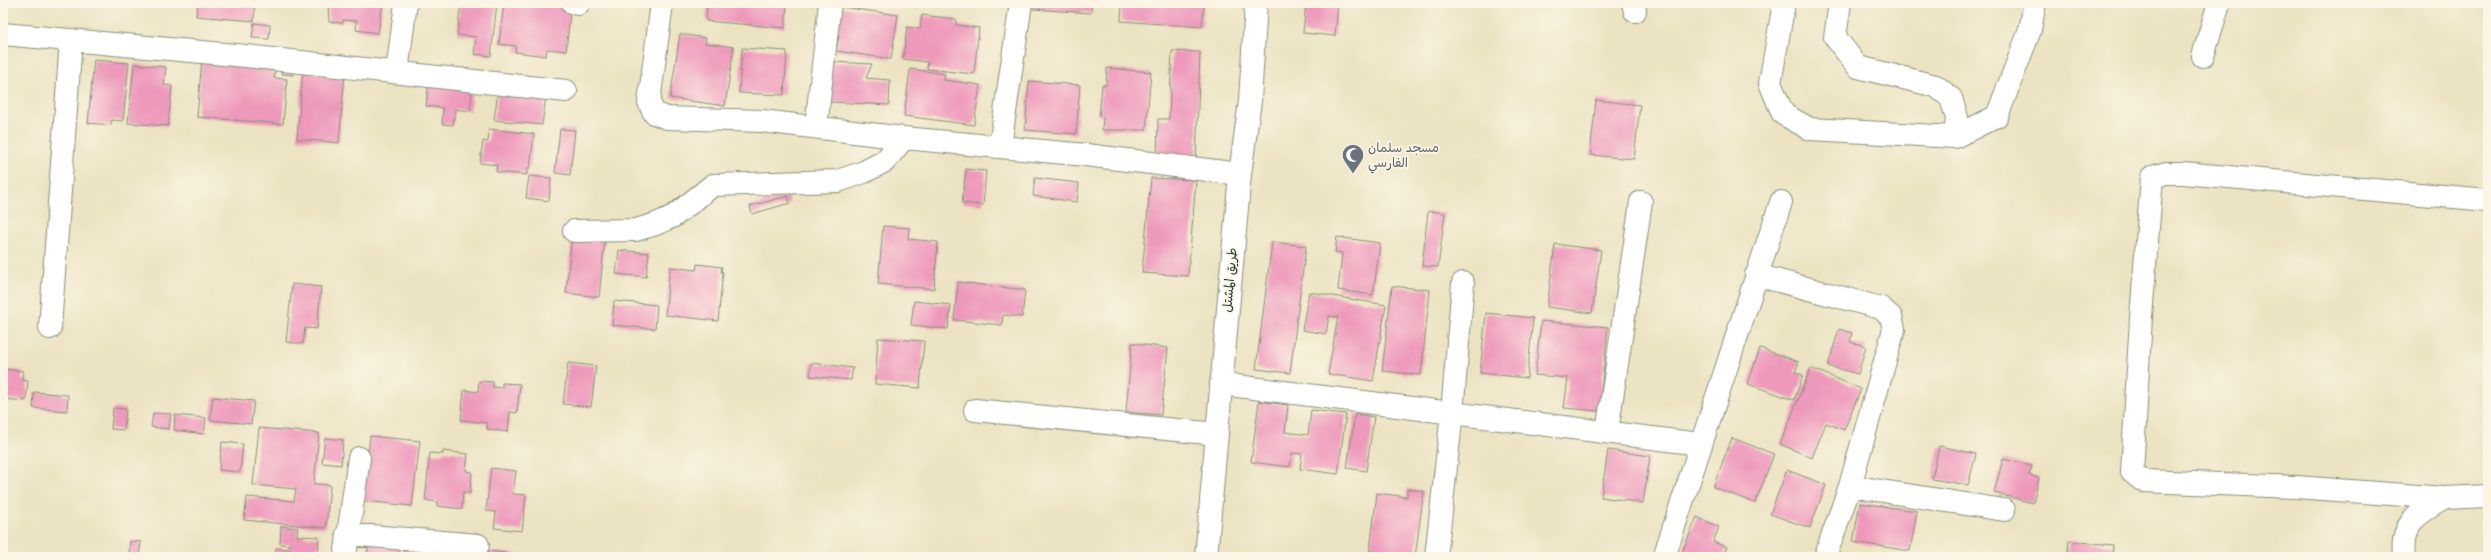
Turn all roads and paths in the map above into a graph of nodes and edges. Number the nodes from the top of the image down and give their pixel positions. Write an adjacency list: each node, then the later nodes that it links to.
1 (406, 3): 13 (street)
2 (662, 3): 15 (street)
3 (830, 3): 15 (street)
4 (1021, 3): 18 (street)
5 (1256, 3): 19 (street, طريق المشتل)
6 (1784, 3): 16 (street)
7 (1840, 3): 16 (street)
8 (2035, 3): 16 (street)
9 (2219, 3): 12 (street)
10 (3, 34): 11 (street)
11 (72, 40): 13 (street); 26 (street)
12 (2203, 56)
13 (397, 72): 14 (street)
14 (566, 91)
15 (816, 127): 17 (street)
16 (1955, 137)
17 (904, 138): 18 (street); 23 (street)
18 (1000, 146): 19 (street)
19 (1240, 174): 27 (street, طريق المشتل)
20 (2488, 200): 36 (street)
21 (1641, 202): 30 (street)
22 (1781, 202): 24 (street)
23 (574, 231)
24 (1756, 275): 32 (street); 34 (street)
25 (1464, 283): 29 (street)
26 (50, 328)
27 (1221, 384): 29 (street); 31 (street, طريق المشتل)
28 (975, 410): 31 (street)
29 (1452, 413): 30 (street); 42 (street)
30 (1608, 432): 32 (street)
31 (1217, 434): 41 (street, طريق المشتل)
32 (1700, 444): 43 (street)
33 (359, 458): 38 (street)
34 (1850, 486): 37 (street); 44 (street)
35 (2488, 496): 36 (street)
36 (2445, 498): 45 (street)
37 (2004, 510)
38 (347, 534): 39 (street); 40 (street)
39 (478, 545)
40 (345, 557)
41 (1206, 557)
42 (1436, 557)
43 (1664, 557)
44 (1825, 557)
45 (2404, 557)

